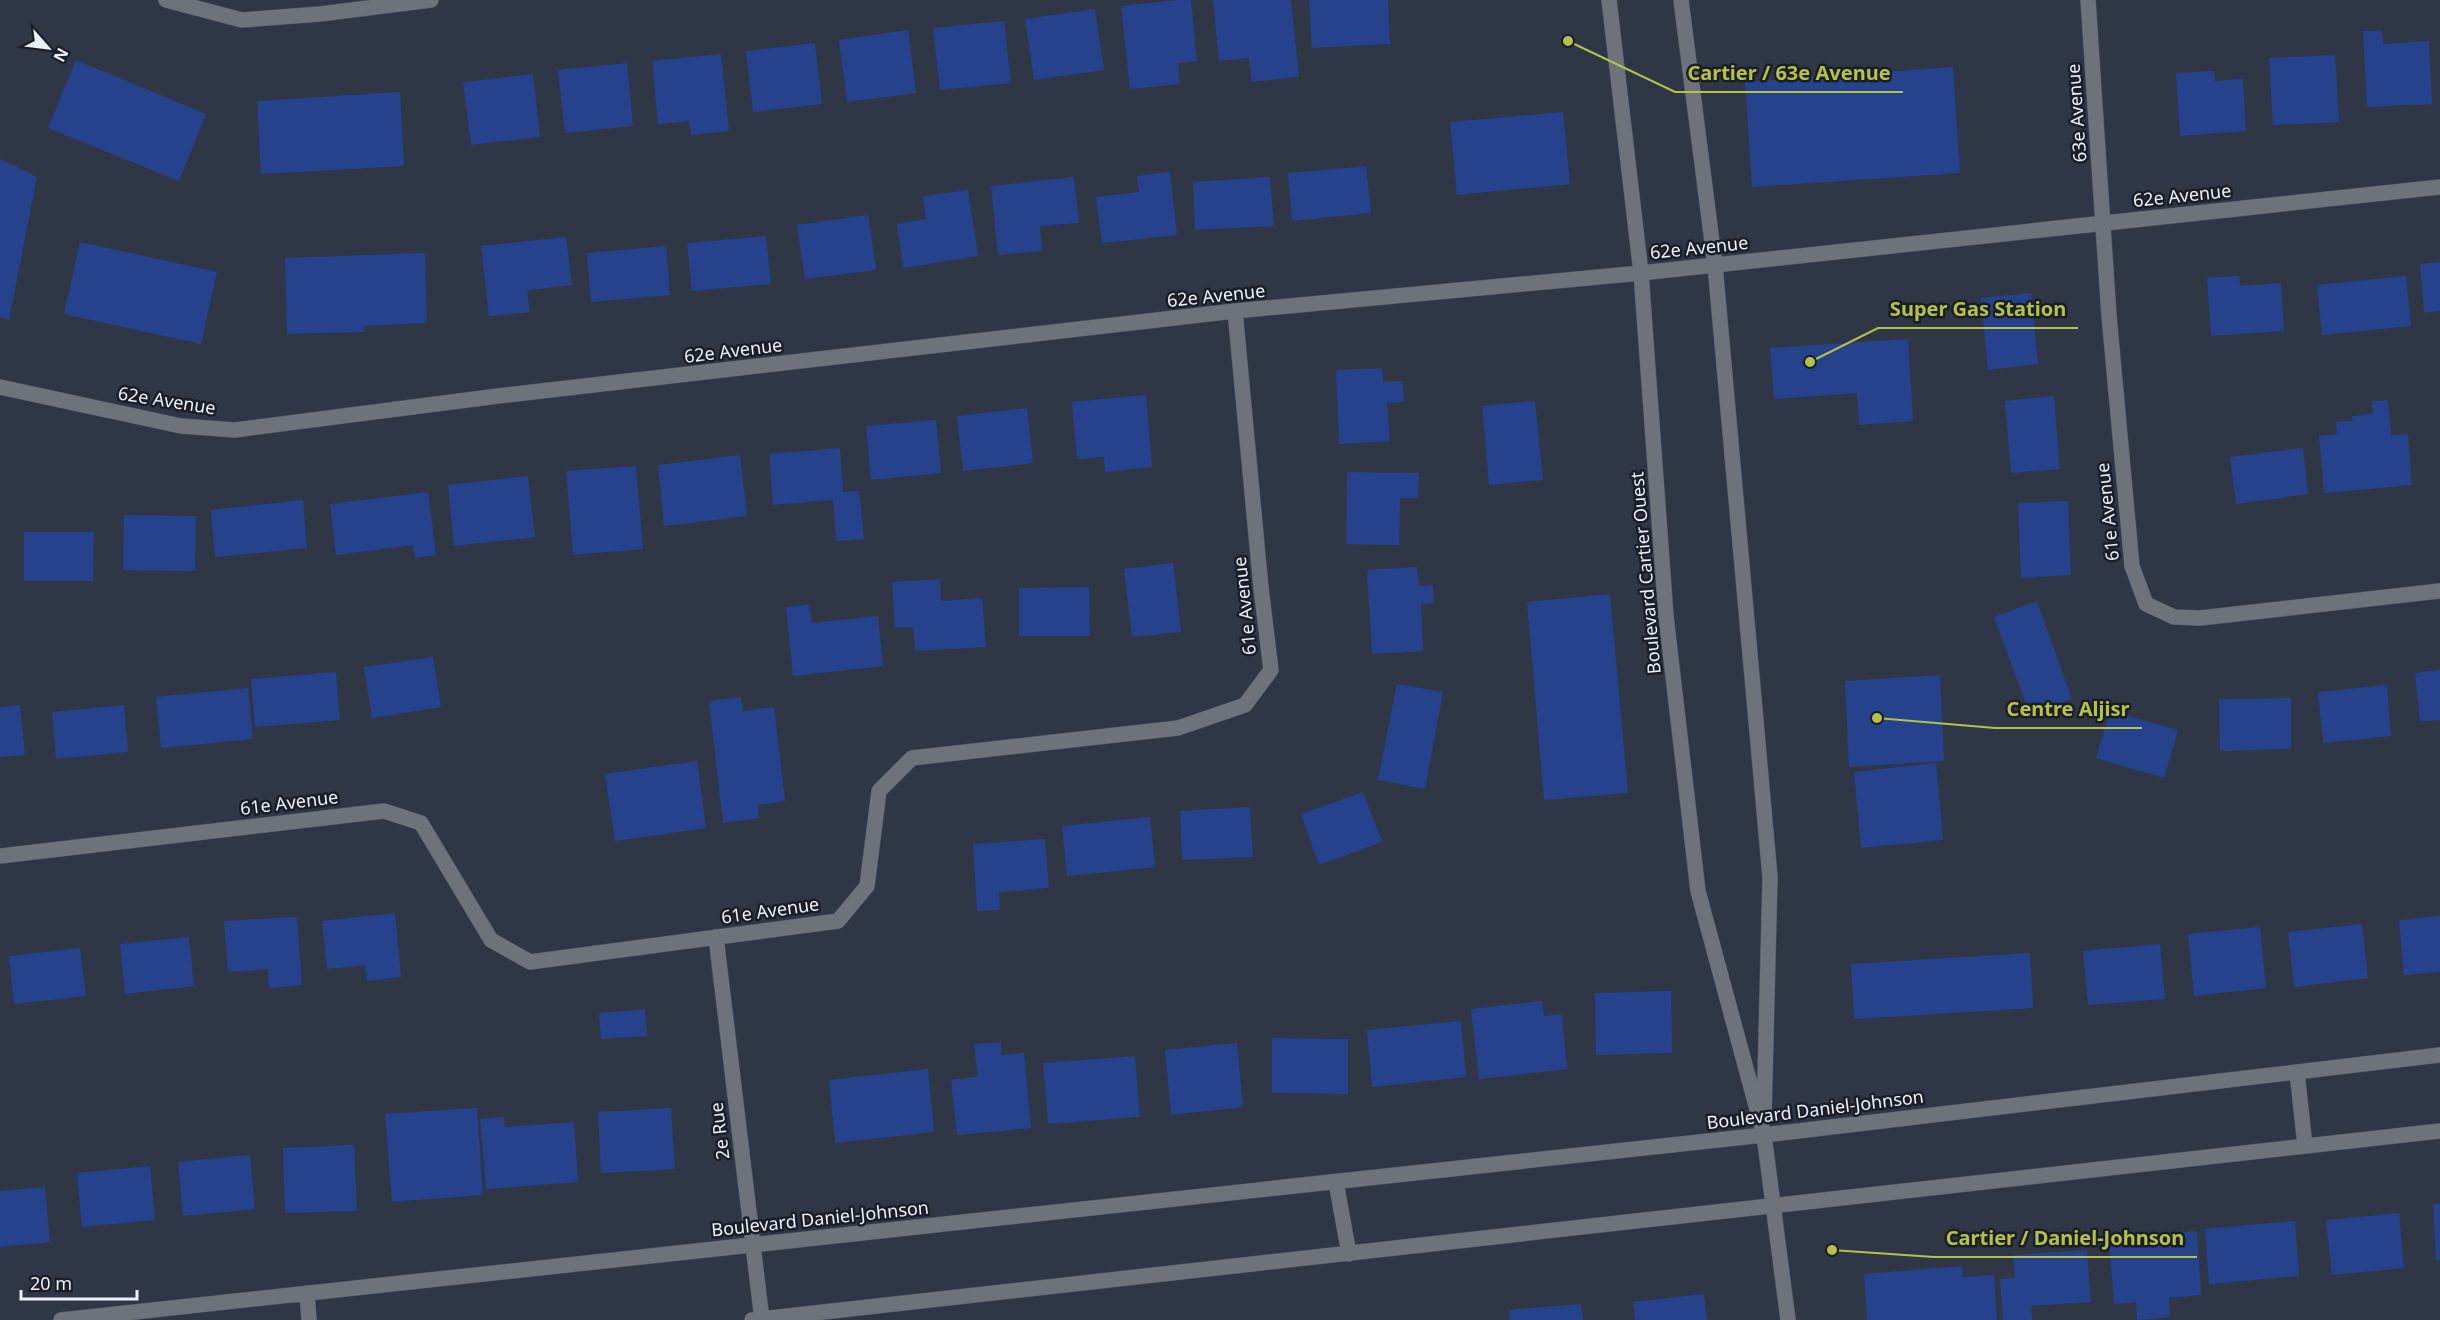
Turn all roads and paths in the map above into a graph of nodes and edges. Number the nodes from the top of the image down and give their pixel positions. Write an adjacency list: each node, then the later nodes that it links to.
1 (166, 0): 2 (street)
2 (431, 0)
3 (1609, 0): 9 (street, Boulevard Cartier Ouest)
4 (1681, 0): 8 (street, Boulevard Cartier Ouest)
5 (2088, 0): 7 (street, 63e Avenue)
6 (2440, 187): 7 (street, 62e Avenue)
7 (2103, 224): 8 (street, 62e Avenue); 12 (street, 61e Avenue)
8 (1714, 265): 9 (street, 62e Avenue); 18 (street, Boulevard Cartier Ouest)
9 (1641, 273): 10 (street, 62e Avenue); 18 (street, Boulevard Cartier Ouest)
10 (1235, 311): 11 (street, 62e Avenue); 14 (street, 61e Avenue)
11 (0, 387)
12 (2440, 591)
13 (0, 856): 14 (street, 61e Avenue)
14 (716, 937): 22 (street, 2e Rue)
15 (2440, 1055): 16 (street, Boulevard Daniel-Johnson)
16 (2297, 1072): 18 (street, Boulevard Daniel-Johnson); 19 (street)
17 (2440, 1131): 19 (street)
18 (1764, 1135): 20 (street, Boulevard Daniel-Johnson); 21 (street, Boulevard Cartier Ouest)
19 (2305, 1146): 21 (street)
20 (1336, 1182): 22 (street, Boulevard Daniel-Johnson); 23 (street)
21 (1773, 1206): 23 (street); 28 (street, Boulevard Cartier Ouest)
22 (753, 1245): 24 (street, Boulevard Daniel-Johnson); 27 (street, 2e Rue)
23 (1349, 1254): 27 (street)
24 (307, 1293): 25 (street, Boulevard Daniel-Johnson); 26 (street)
25 (61, 1320)
26 (309, 1320)
27 (759, 1320)
28 (1788, 1320)

